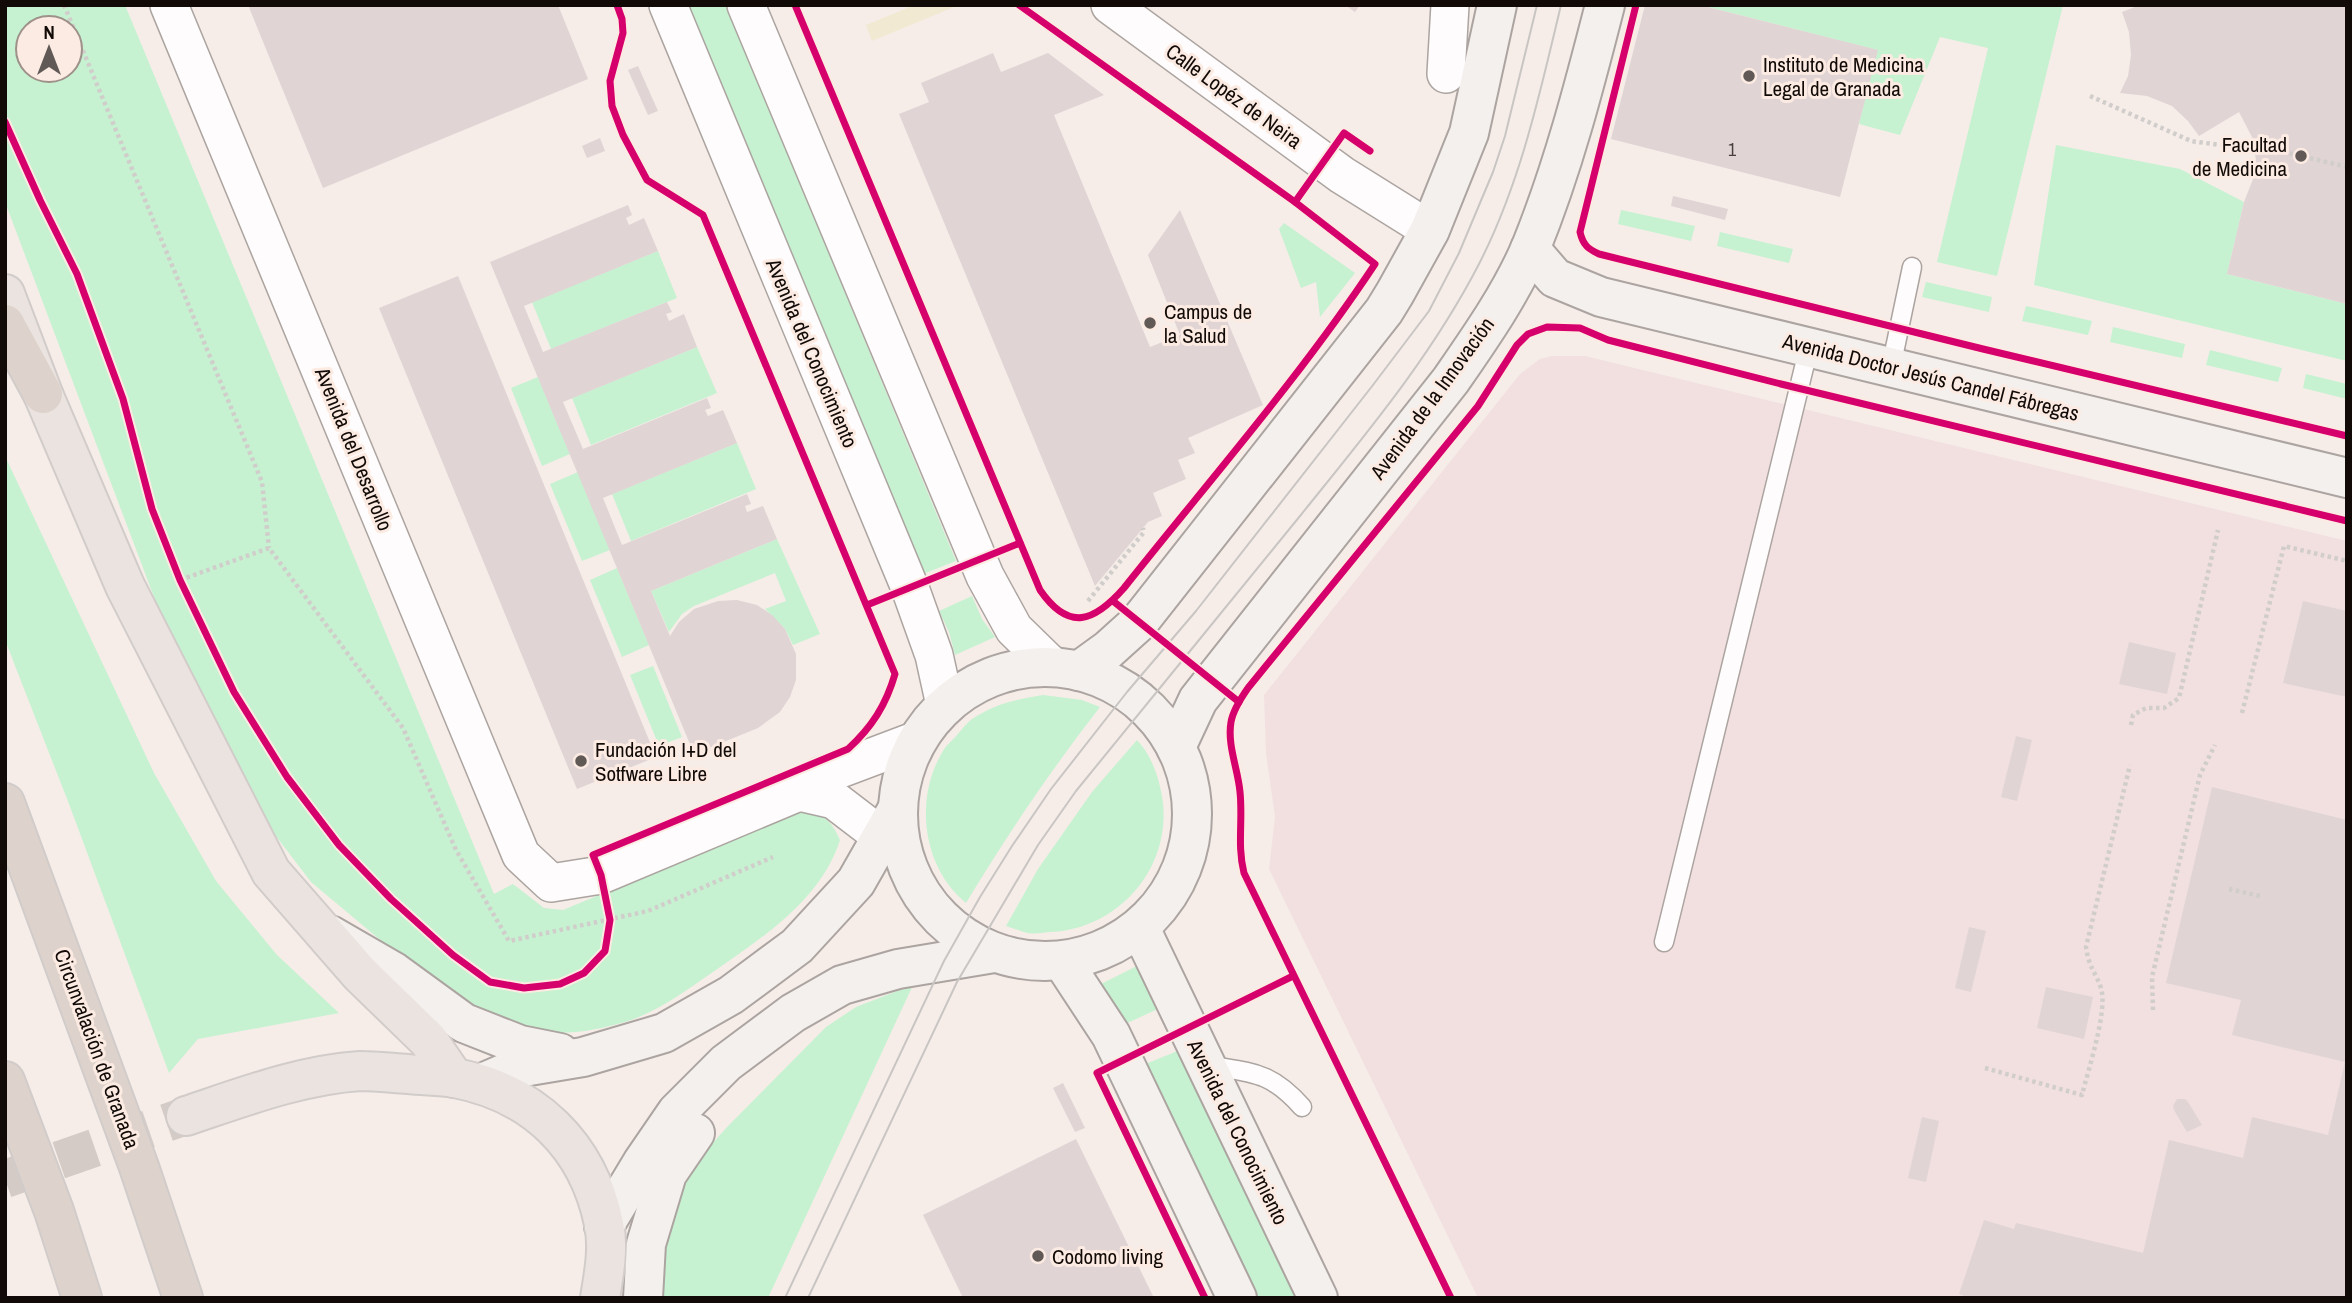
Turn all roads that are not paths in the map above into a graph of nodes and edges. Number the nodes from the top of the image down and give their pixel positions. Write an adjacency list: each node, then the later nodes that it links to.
1 (169, 5): 22 (street, Avenida del Desarrollo)
2 (668, 5): 19 (street, Avenida del Conocimiento)
3 (746, 5): 18 (street)
4 (1110, 5): 9 (street, Calle Lopéz de Neira)
5 (1450, 5): 8 (street)
6 (1497, 5): 9 (main road)
7 (1605, 5): 10 (main road, Avenida de la Innovación)
8 (1446, 74)
9 (1430, 230): 18 (main road)
10 (1530, 249): 14 (main road, Avenida Doctor Jesús Candel Fábregas); 21 (main road, Avenida de la Innovación)
11 (1912, 267): 15 (lane)
12 (5, 294): 16 (main road)
13 (5, 324): 16 (highway)
14 (1809, 347): 15 (main road, Avenida Doctor Jesús Candel Fábregas); 27 (lane)
15 (1891, 367): 17 (main road, Avenida Doctor Jesús Candel Fábregas)
16 (43, 394): 26 (main road)
17 (2347, 478)
18 (1066, 669): 19 (main road); 21 (main road)
19 (945, 705): 20 (main road)
20 (917, 740): 22 (street); 24 (main road)
21 (1176, 747): 25 (main road)
22 (799, 792): 24 (street)
23 (5, 803): 39 (highway, Circunvalación de Granada)
24 (894, 833): 28 (main road); 30 (main road)
25 (1140, 928): 29 (main road); 32 (main road, Avenida del Conocimiento)
26 (322, 930): 30 (main road); 34 (main road)
27 (1664, 942)
28 (994, 953): 29 (main road); 31 (main road)
29 (1063, 962): 42 (main road)
30 (583, 1057): 34 (main road)
31 (726, 1063): 37 (main road); 41 (main road)
32 (1206, 1065): 35 (lane); 43 (main road, Avenida del Conocimiento)
33 (5, 1081): 38 (highway)
34 (467, 1081): 36 (main road); 37 (main road)
35 (1303, 1107)
36 (186, 1116)
37 (604, 1226): 40 (main road)
38 (82, 1298)
39 (183, 1298)
40 (600, 1298)
41 (643, 1298)
42 (1237, 1298)
43 (1318, 1298)

